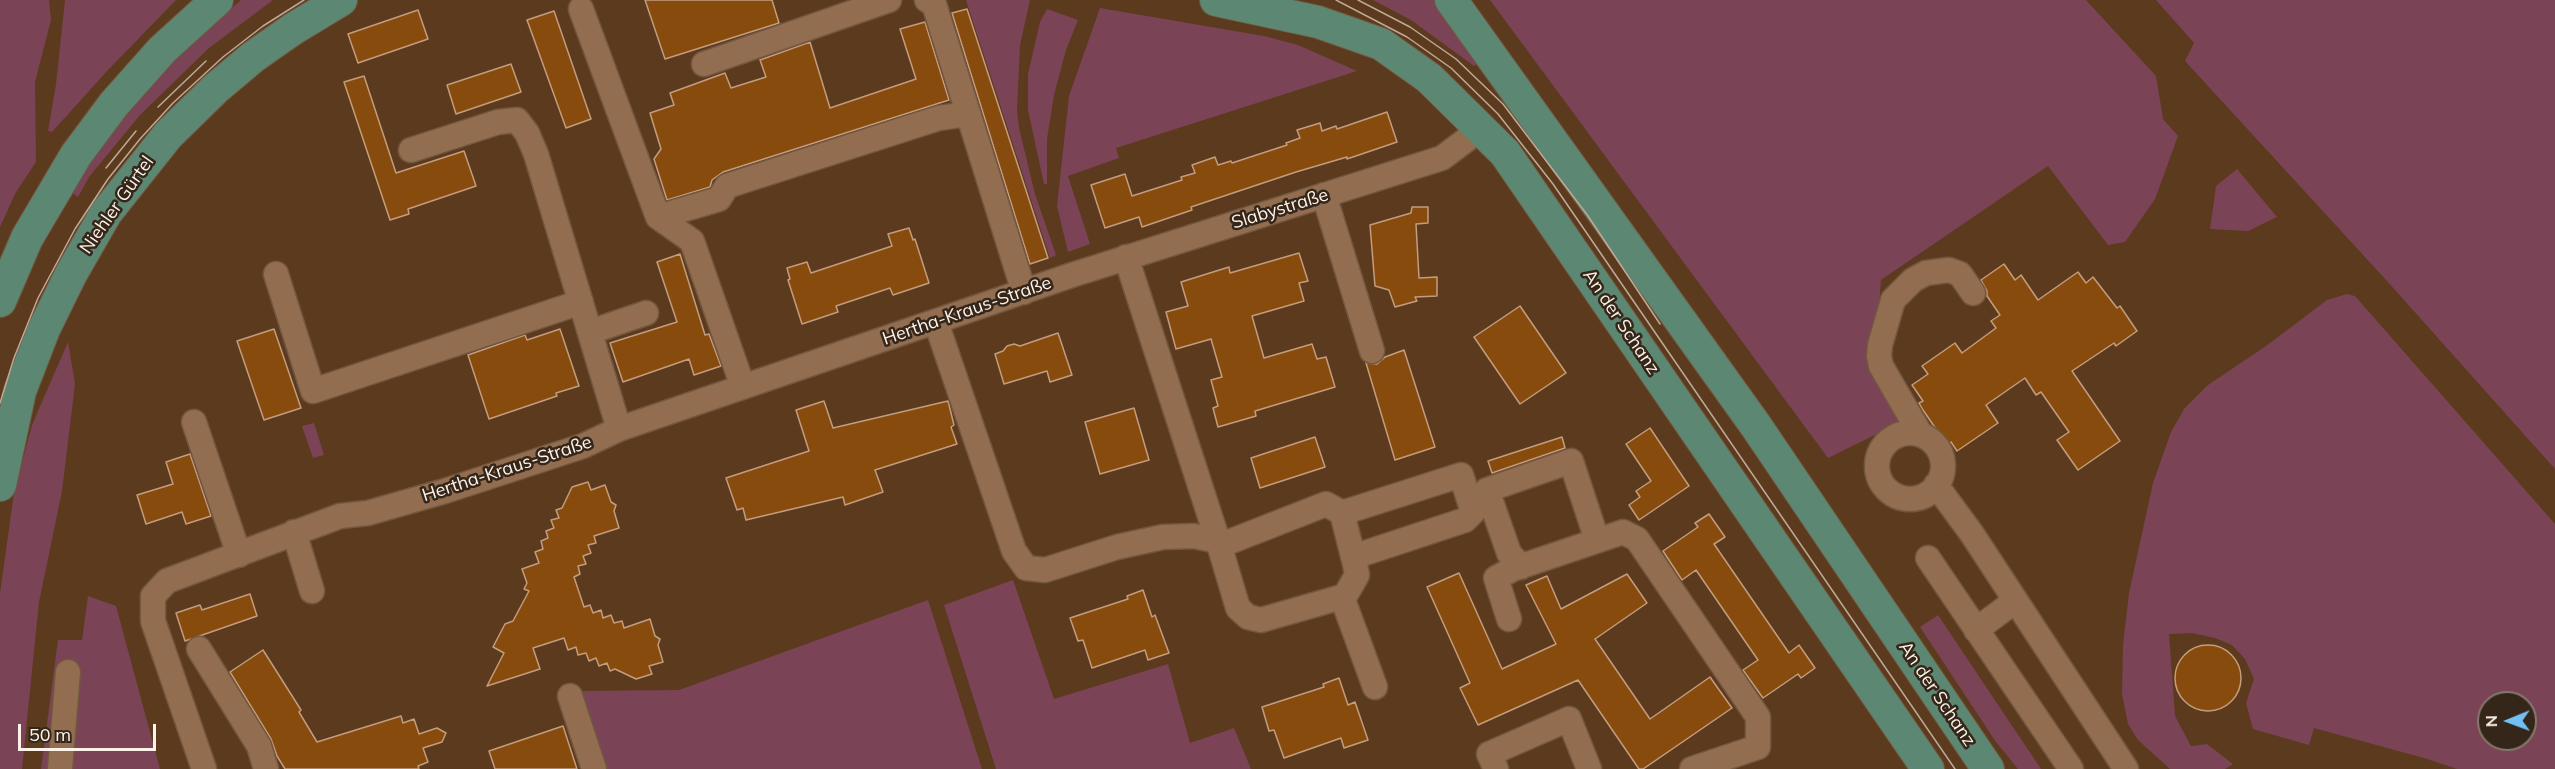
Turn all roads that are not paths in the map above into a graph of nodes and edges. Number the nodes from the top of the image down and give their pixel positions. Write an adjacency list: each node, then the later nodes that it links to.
1 (204, 0): 12 (main road)
2 (217, 0): 12 (main road)
3 (341, 0): 34 (main road, Niehler Gürtel)
4 (889, 0): 9 (street)
5 (927, 0): 10 (street)
6 (1216, 0): 11 (main road, An der Schanz)
7 (1451, 0): 60 (main road, An der Schanz)
8 (582, 9): 15 (street)
9 (704, 64)
10 (968, 114): 15 (street); 21 (street)
11 (1479, 126): 14 (street, Slabystraße); 59 (main road, An der Schanz)
12 (75, 148): 16 (main road)
13 (411, 150): 24 (street)
14 (1324, 195): 17 (street, Slabystraße); 28 (street)
15 (658, 217): 29 (street)
16 (25, 230): 18 (main road); 23 (main road)
17 (1126, 257): 20 (street, Slabystraße); 38 (street)
18 (0, 272)
19 (276, 274): 24 (street)
20 (1072, 275): 21 (street, Hertha-Kraus-Straße)
21 (1024, 292): 26 (street, Hertha-Kraus-Straße)
22 (1973, 292): 32 (street)
23 (0, 301)
24 (581, 302): 27 (street)
25 (646, 313): 27 (street)
26 (936, 322): 29 (street, Hertha-Kraus-Straße); 38 (street)
27 (590, 332): 31 (street)
28 (1372, 351)
29 (743, 387): 31 (street, Hertha-Kraus-Straße)
30 (194, 422): 39 (street)
31 (619, 429): 36 (street, Hertha-Kraus-Straße)
32 (1921, 435): 33 (street); 33 (street)
33 (1936, 484): 45 (street)
34 (0, 485)
35 (1342, 513): 38 (street); 40 (street); 40 (street)
36 (294, 532): 39 (street, Hertha-Kraus-Straße); 43 (street)
37 (1597, 540): 42 (street); 42 (street); 58 (street)
38 (1218, 541): 44 (street)
39 (239, 555): 54 (street, Hertha-Kraus-Straße)
40 (1353, 557): 44 (street)
41 (1928, 558): 47 (street)
42 (1521, 567): 46 (street)
43 (312, 591)
44 (1342, 597): 50 (street)
45 (2015, 602): 47 (street); 62 (street)
46 (1509, 619)
47 (1976, 630): 61 (street)
48 (199, 649): 55 (street)
49 (68, 672): 53 (street)
50 (1375, 687)
51 (570, 696): 56 (street)
52 (1581, 766): 57 (street)
53 (60, 769)
54 (204, 769)
55 (266, 769)
56 (594, 769)
57 (1496, 769)
58 (1692, 769)
59 (1928, 769)
60 (1988, 769)
61 (2071, 769)
62 (2127, 769)

